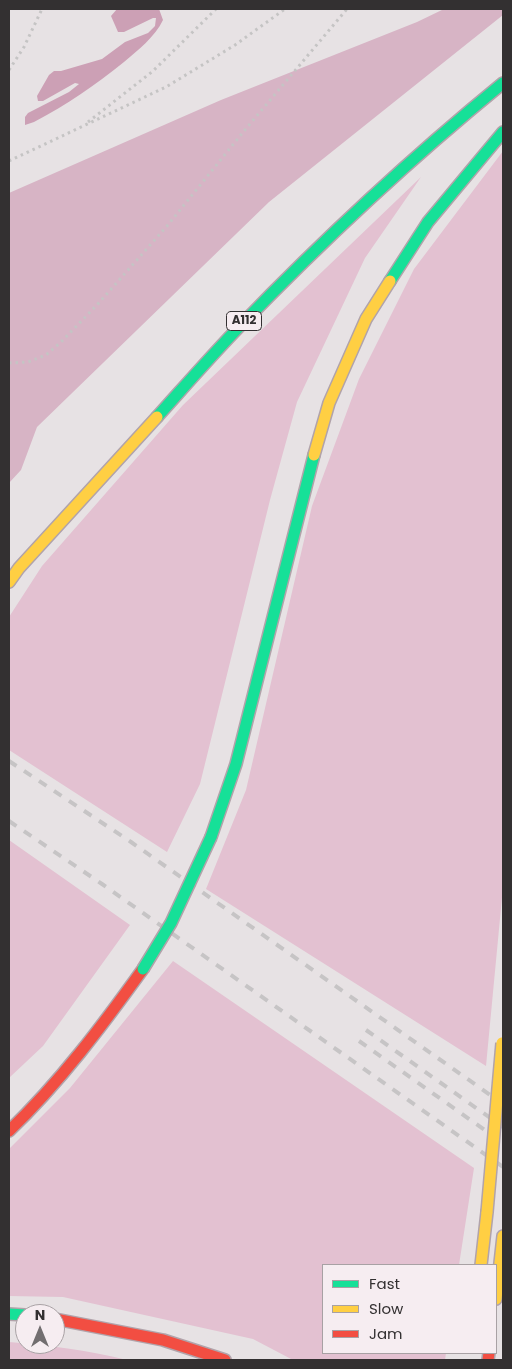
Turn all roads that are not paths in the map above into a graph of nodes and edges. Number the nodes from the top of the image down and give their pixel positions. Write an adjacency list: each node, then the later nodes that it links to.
1 (503, 83): 3 (highway, A112)
2 (503, 132): 5 (highway, bridge)
3 (9, 582)
4 (502, 1039): 7 (highway, bridge)
5 (9, 1131)
6 (503, 1236): 8 (highway)
7 (481, 1264)
8 (497, 1290)
9 (65, 1322): 10 (highway)
10 (225, 1360)

